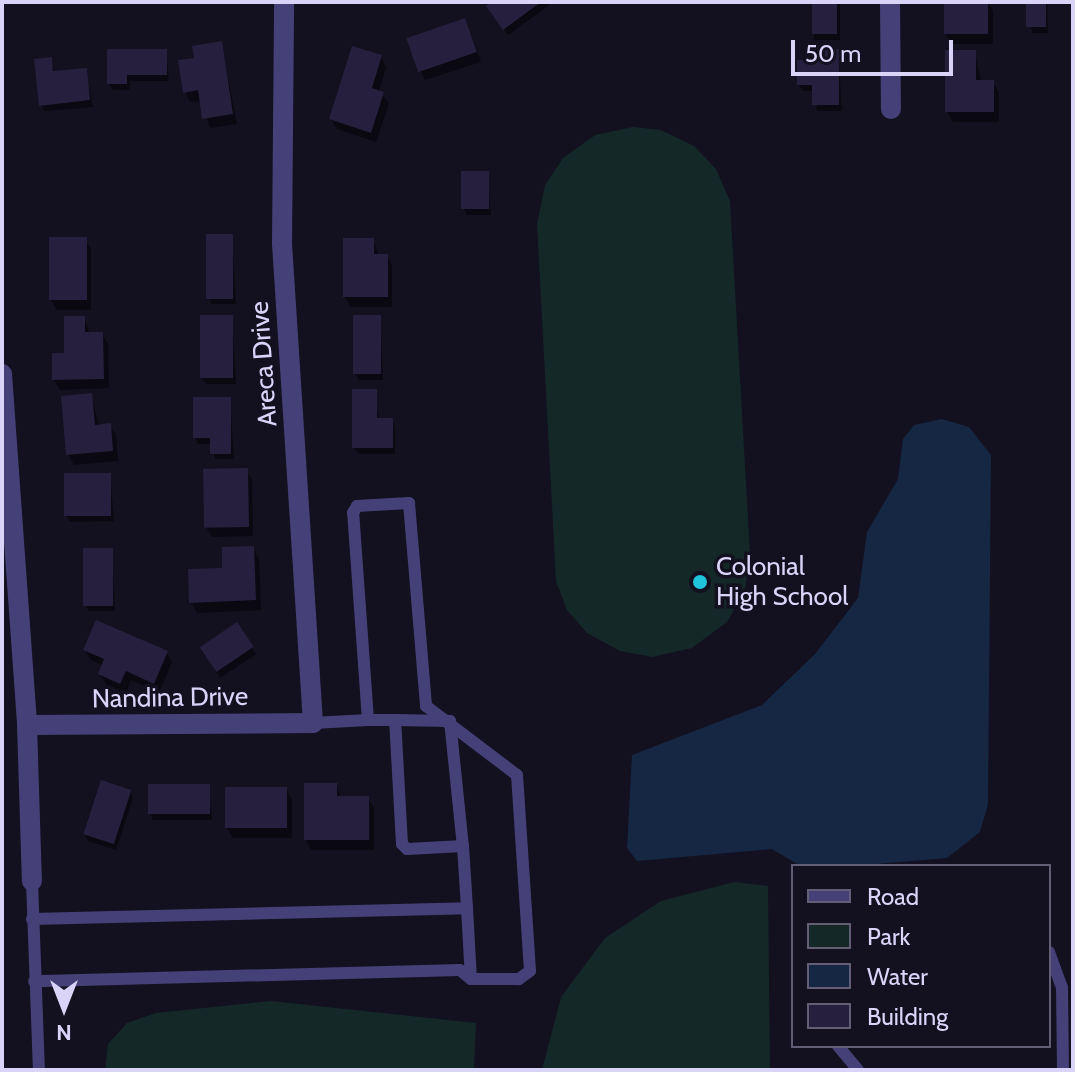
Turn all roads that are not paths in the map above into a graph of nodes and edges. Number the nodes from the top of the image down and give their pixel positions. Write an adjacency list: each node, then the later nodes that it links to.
1 (284, 2): 8 (street, Areca Drive)
2 (890, 2): 3 (street)
3 (891, 109)
4 (2, 374): 9 (street)
5 (368, 720): 6 (lane); 7 (lane); 8 (lane)
6 (395, 720): 7 (lane); 10 (lane)
7 (450, 721): 10 (lane); 15 (lane)
8 (313, 723): 9 (street, Nandina Drive)
9 (27, 725): 11 (street)
10 (463, 846): 12 (lane)
11 (32, 881): 13 (lane)
12 (467, 908): 13 (lane); 15 (lane)
13 (32, 919): 16 (lane)
14 (1051, 957): 20 (lane)
15 (471, 979): 16 (lane)
16 (34, 981): 18 (lane)
17 (840, 1048): 19 (lane)
18 (39, 1070)
19 (858, 1070)
20 (1063, 1070)

